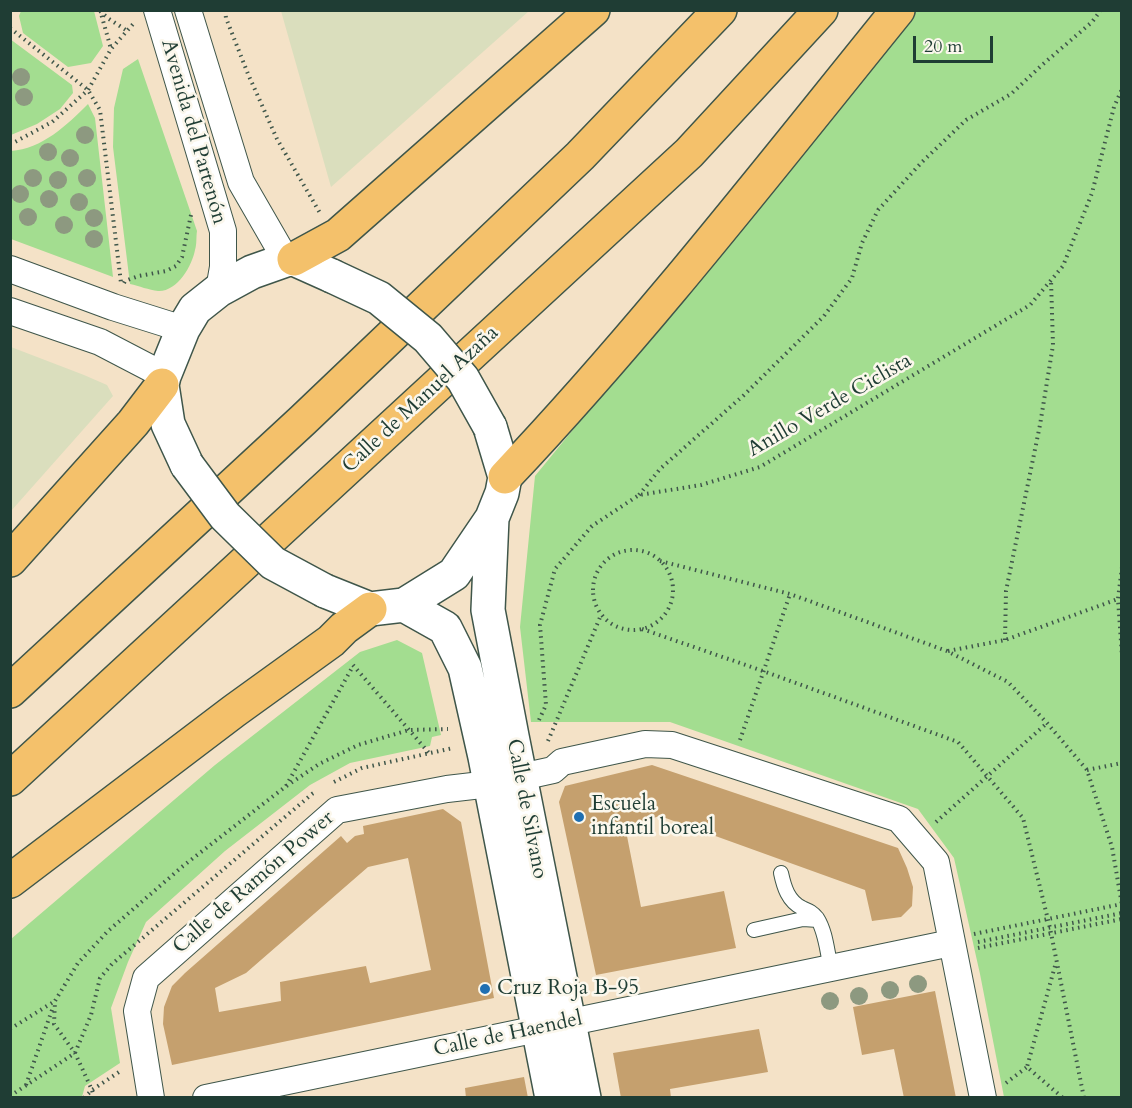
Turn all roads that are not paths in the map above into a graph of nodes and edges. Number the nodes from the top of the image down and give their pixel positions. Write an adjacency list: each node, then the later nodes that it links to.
1 (188, 10): 7 (street, Avenida del Partenón)
2 (593, 10): 7 (highway)
3 (720, 10): 18 (highway)
4 (821, 10): 19 (highway, Calle de Manuel Azaña)
5 (898, 10): 13 (highway)
6 (147, 14): 9 (street, Avenida del Partenón)
7 (290, 259): 9 (street); 13 (street, bridge)
8 (10, 269): 11 (street)
9 (219, 290): 11 (street)
10 (10, 311): 12 (street)
11 (183, 329): 12 (street)
12 (163, 381): 15 (highway); 17 (street, bridge)
13 (506, 477): 14 (street)
14 (492, 518): 16 (street); 20 (street, Calle de Silvano)
15 (10, 560)
16 (404, 605): 17 (street); 20 (street, Calle de Silvano)
17 (370, 609): 22 (highway)
18 (10, 691)
19 (10, 779)
20 (505, 780): 25 (street, Calle de Ramón Power); 27 (street, Calle de Silvano); 29 (street, Calle de Ramón Power)
21 (781, 873): 23 (lane)
22 (10, 881)
23 (818, 920): 24 (lane); 26 (lane)
24 (754, 930)
25 (967, 942): 26 (street, Calle de Haendel); 28 (street, Calle de Ramón Power)
26 (831, 968): 27 (street, Calle de Haendel)
27 (554, 1026): 30 (street, Calle de Haendel); 31 (street, Calle de Silvano); 32 (street, Calle de Silvano)
28 (992, 1092)
29 (151, 1098)
30 (206, 1098)
31 (552, 1098)
32 (584, 1098)

